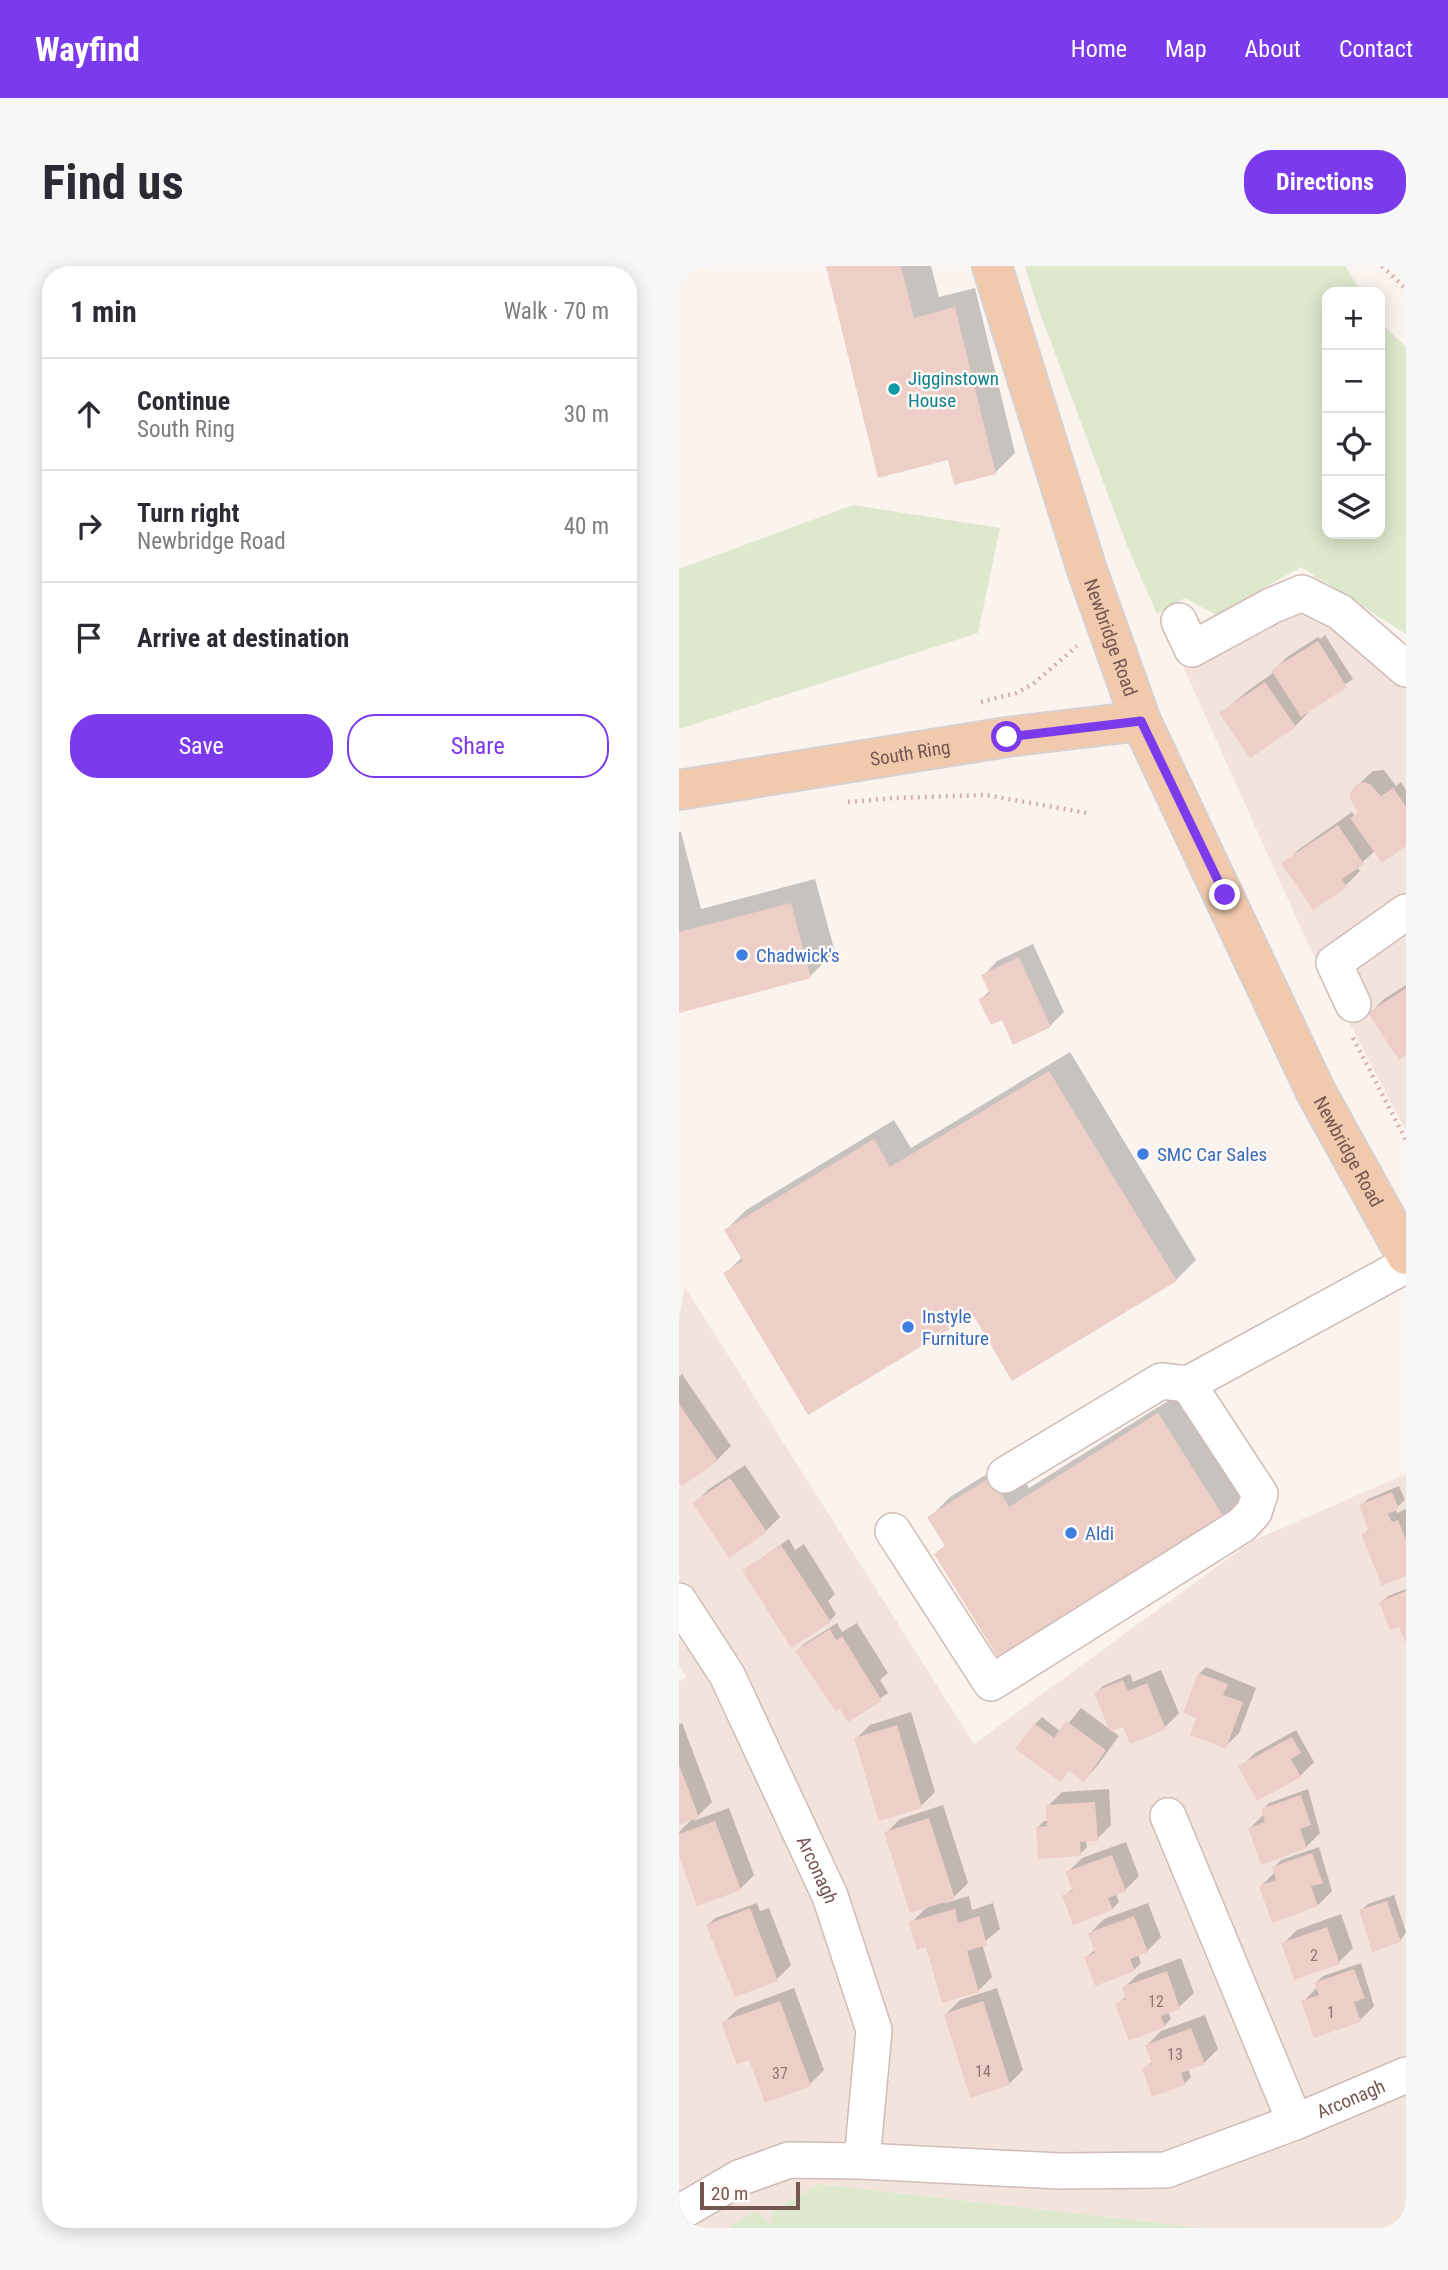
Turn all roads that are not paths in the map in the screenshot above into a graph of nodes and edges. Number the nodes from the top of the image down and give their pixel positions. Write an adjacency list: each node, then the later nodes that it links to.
1 (992, 266): 4 (main road, Newbridge Road)
2 (1179, 621): 3 (street)
3 (1406, 668)
4 (1141, 721): 5 (main road, South Ring); 8 (main road, Newbridge Road)
5 (679, 790)
6 (1406, 912): 7 (street)
7 (1353, 1004)
8 (1406, 1255)
9 (1406, 1265): 10 (street)
10 (1188, 1384): 11 (street); 12 (street)
11 (1005, 1475)
12 (893, 1531)
13 (679, 1601): 17 (street, Arconagh)
14 (1168, 1816): 16 (street, Arconagh)
15 (1406, 2075): 16 (street, Arconagh)
16 (1295, 2122): 17 (street, Arconagh)
17 (862, 2161): 18 (street, Arconagh)
18 (679, 2213)

